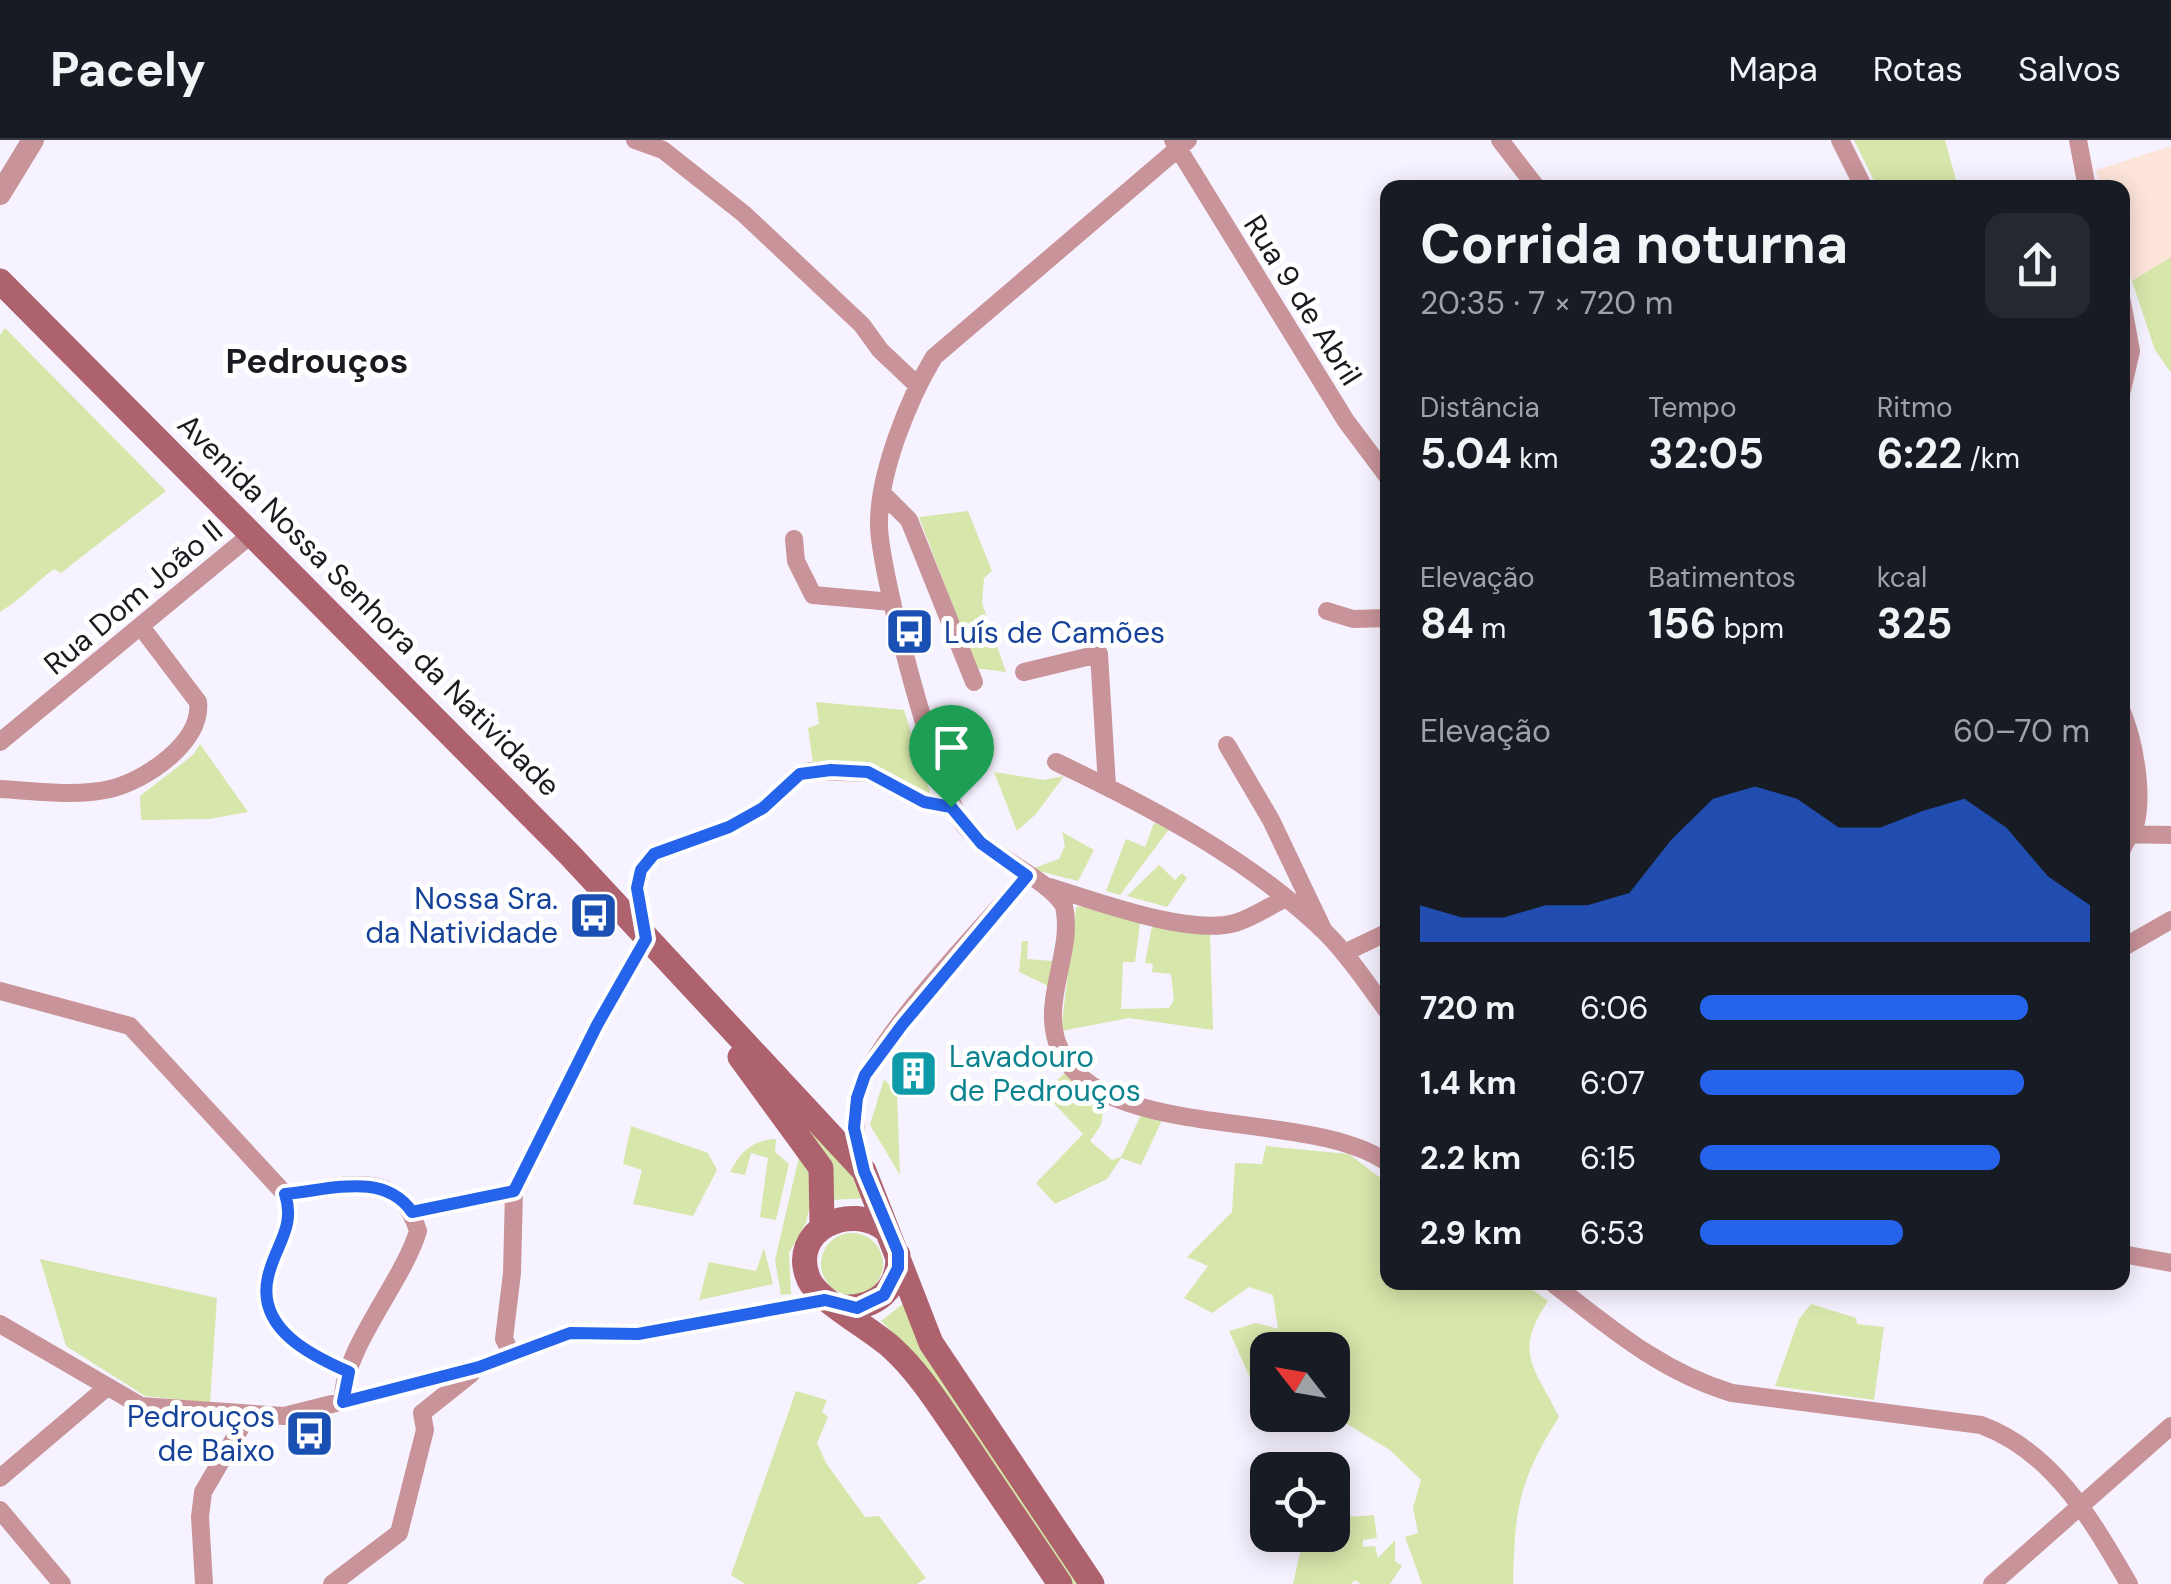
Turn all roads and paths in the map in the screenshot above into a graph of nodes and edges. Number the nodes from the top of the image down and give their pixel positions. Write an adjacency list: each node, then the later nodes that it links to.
1 (32, 140): 10 (street)
2 (635, 140): 12 (street)
3 (1500, 140): 7 (street)
4 (1840, 140): 8 (street)
5 (2078, 140): 9 (street)
6 (1180, 142): 12 (street); 13 (street, Rua 9 de Abril)
7 (1532, 180)
8 (1860, 180)
9 (2086, 180)
10 (1, 191)
11 (0, 281): 15 (main road, Avenida Nossa Senhora da Natividade)
12 (916, 385): 14 (street)
13 (1380, 467)
14 (884, 495): 17 (street); 22 (street)
15 (254, 533): 20 (street, Rua Dom João II); 39 (main road, Avenida Nossa Senhora da Natividade)
16 (794, 539): 17 (street)
17 (892, 602): 29 (street)
18 (1326, 610): 19 (street)
19 (1380, 618)
20 (142, 628): 23 (street, Rua Dom João II); 28 (street)
21 (1024, 672): 27 (street)
22 (974, 682)
23 (0, 742)
24 (2130, 743): 30 (street)
25 (1226, 745): 37 (street)
26 (1056, 762): 27 (street)
27 (1106, 786): 35 (street)
28 (0, 789)
29 (951, 807): 33 (street); 39 (street)
30 (2130, 832)
31 (2171, 835): 32 (street)
32 (2130, 839)
33 (1027, 876): 34 (street); 46 (street)
34 (1045, 886): 35 (street); 45 (street)
35 (1284, 898): 37 (street)
36 (2171, 920): 40 (street)
37 (1325, 932): 41 (street)
38 (1380, 936): 41 (street)
39 (646, 939): 42 (main road, Avenida Nossa Senhora da Natividade); 47 (street)
40 (2130, 943)
41 (1344, 953): 44 (street)
42 (685, 980): 46 (main road, Avenida Nossa Senhora da Natividade); 50 (main road, Avenida Nossa Senhora da Natividade)
43 (0, 990): 48 (street)
44 (1380, 1001)
45 (1380, 1151)
46 (864, 1171): 51 (main road, Avenida Nossa Senhora da Natividade)
47 (514, 1191): 49 (street); 57 (street)
48 (285, 1194): 49 (street); 59 (street)
49 (412, 1212): 59 (street)
50 (822, 1226): 51 (main road); 55 (main road, Avenida Nossa Senhora da Natividade)
51 (892, 1242): 55 (main road); 71 (main road, Avenida Nossa Senhora da Natividade)
52 (2130, 1255): 53 (street)
53 (2171, 1263)
54 (1561, 1290): 65 (street)
55 (833, 1304): 57 (street); 70 (main road)
56 (0, 1324): 60 (street)
57 (511, 1353): 58 (street)
58 (479, 1367): 61 (street); 69 (street)
59 (349, 1372): 61 (street)
60 (106, 1388): 62 (street); 64 (street)
61 (343, 1402): 62 (street)
62 (248, 1416): 68 (street)
63 (2171, 1426): 65 (street)
64 (0, 1478)
65 (2082, 1504): 72 (street); 73 (street)
66 (0, 1510): 67 (street)
67 (62, 1584)
68 (204, 1584)
69 (332, 1584)
70 (1060, 1584)
71 (1092, 1584)
72 (1992, 1584)
73 (2130, 1584)

